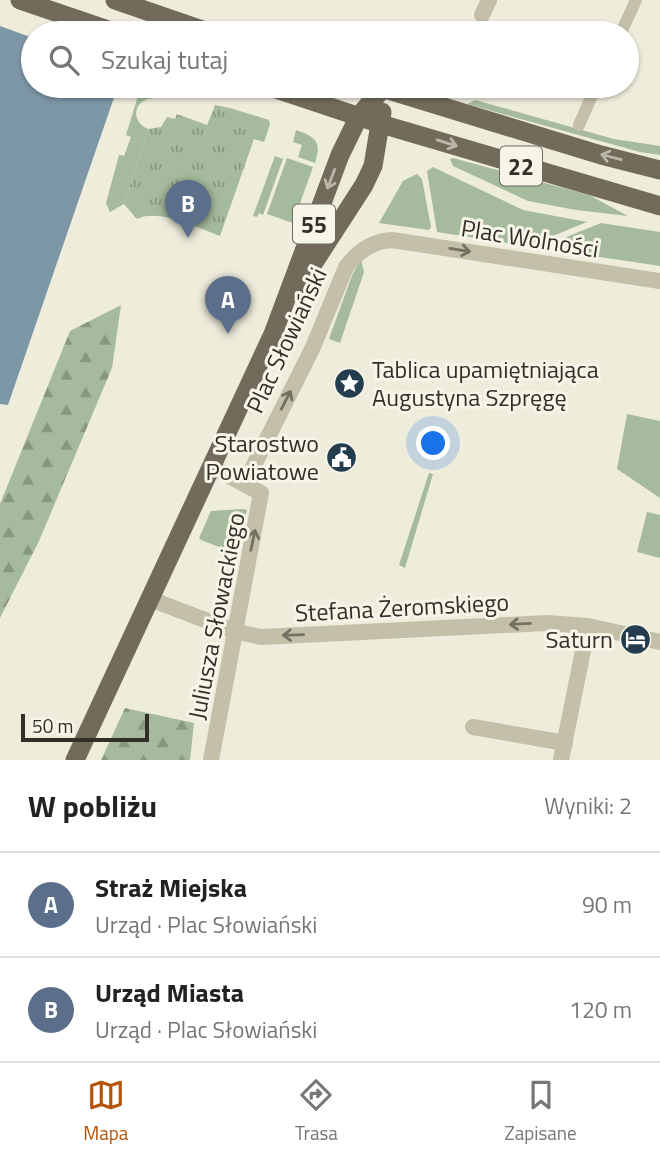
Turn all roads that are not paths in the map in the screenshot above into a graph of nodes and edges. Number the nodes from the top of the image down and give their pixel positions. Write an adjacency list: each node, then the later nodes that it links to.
1 (20, 0): 6 (main road)
2 (115, 0): 7 (main road)
3 (489, 0): 5 (street)
4 (636, 0): 8 (street)
5 (482, 15)
6 (82, 21)
7 (176, 21)
8 (626, 21)
9 (303, 98): 14 (main road, 22)
10 (372, 98): 14 (main road, Plac Słowiański / 55)
11 (380, 98): 15 (main road, Plac Słowiański / 55)
12 (415, 98): 17 (main road, 22, one-way to 12)
13 (591, 98): 16 (street)
14 (359, 117): 15 (main road, 22); 21 (main road, Plac Słowiański / 55, one-way to 21)
15 (381, 124): 18 (main road, 22, one-way to 18); 21 (main road, Plac Słowiański / 55)
16 (579, 125)
17 (660, 170)
18 (660, 206)
19 (393, 240): 20 (street, Plac Wolności, one-way to 20); 23 (street, Plac Słowiański, one-way to 19)
20 (660, 281)
21 (273, 334): 22 (main road, Plac Słowiański / 55)
22 (212, 467): 23 (street, Juliusza Słowackiego); 24 (main road, Plac Słowiański / 55)
23 (245, 483): 26 (street, Juliusza Słowackiego, one-way to 23)
24 (150, 599): 26 (street, Stefana Żeromskiego); 30 (main road, 55)
25 (588, 626): 26 (street, Stefana Żeromskiego, one-way to 26); 27 (street, Stefana Żeromskiego); 29 (street)
26 (234, 631): 31 (street, Juliusza Słowackiego)
27 (660, 642)
28 (473, 727): 29 (street)
29 (565, 743): 32 (street)
30 (75, 760)
31 (211, 760)
32 (561, 760)

